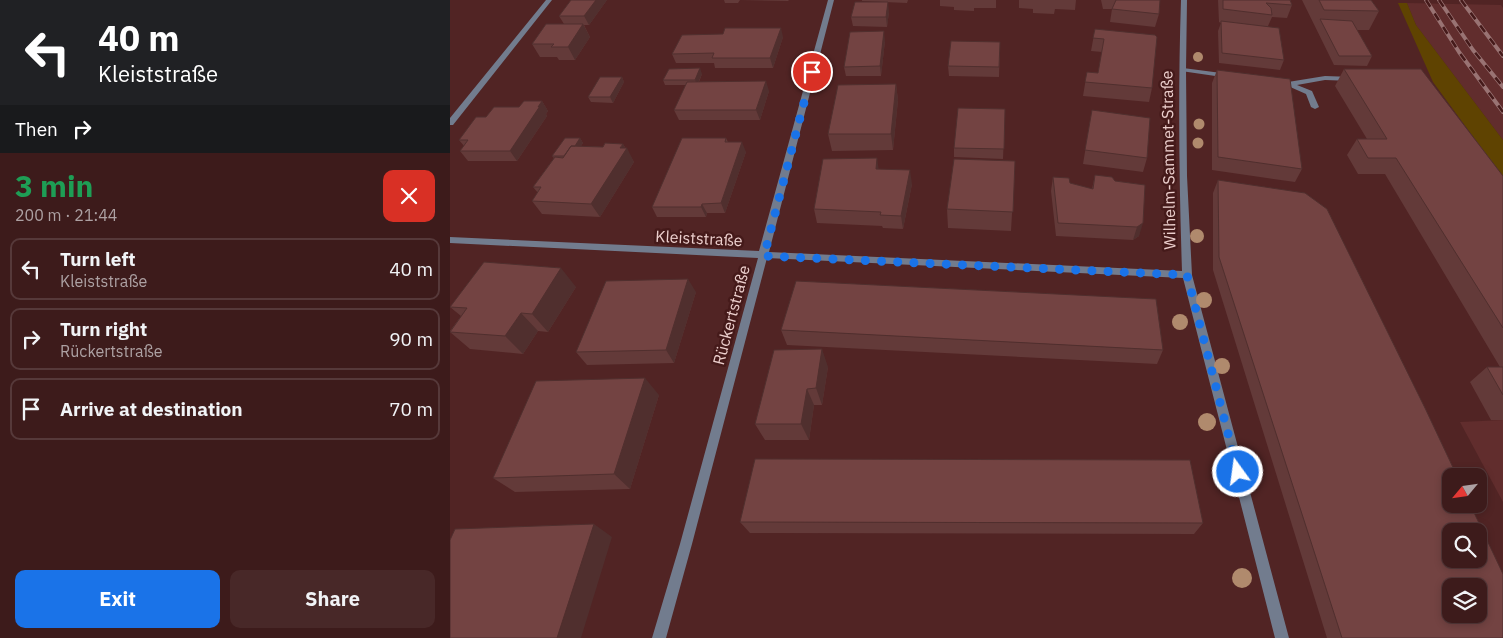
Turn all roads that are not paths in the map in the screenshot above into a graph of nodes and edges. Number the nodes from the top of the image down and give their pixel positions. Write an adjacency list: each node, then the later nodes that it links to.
1 (549, 0): 10 (street)
2 (832, 0): 12 (street, Rückertstraße)
3 (1184, 0): 4 (street, Wilhelm-Sammet-Straße)
4 (1183, 70): 5 (street); 13 (street, Wilhelm-Sammet-Straße)
5 (1234, 77)
6 (1363, 79): 8 (street)
7 (1270, 82): 8 (street)
8 (1288, 84): 9 (street)
9 (1315, 107)
10 (450, 123)
11 (450, 240): 12 (street, Kleiststraße)
12 (764, 256): 13 (street, Kleiststraße); 14 (street, Rückertstraße)
13 (1187, 275): 15 (street, Wilhelm-Sammet-Straße)
14 (659, 638)
15 (1282, 638)

